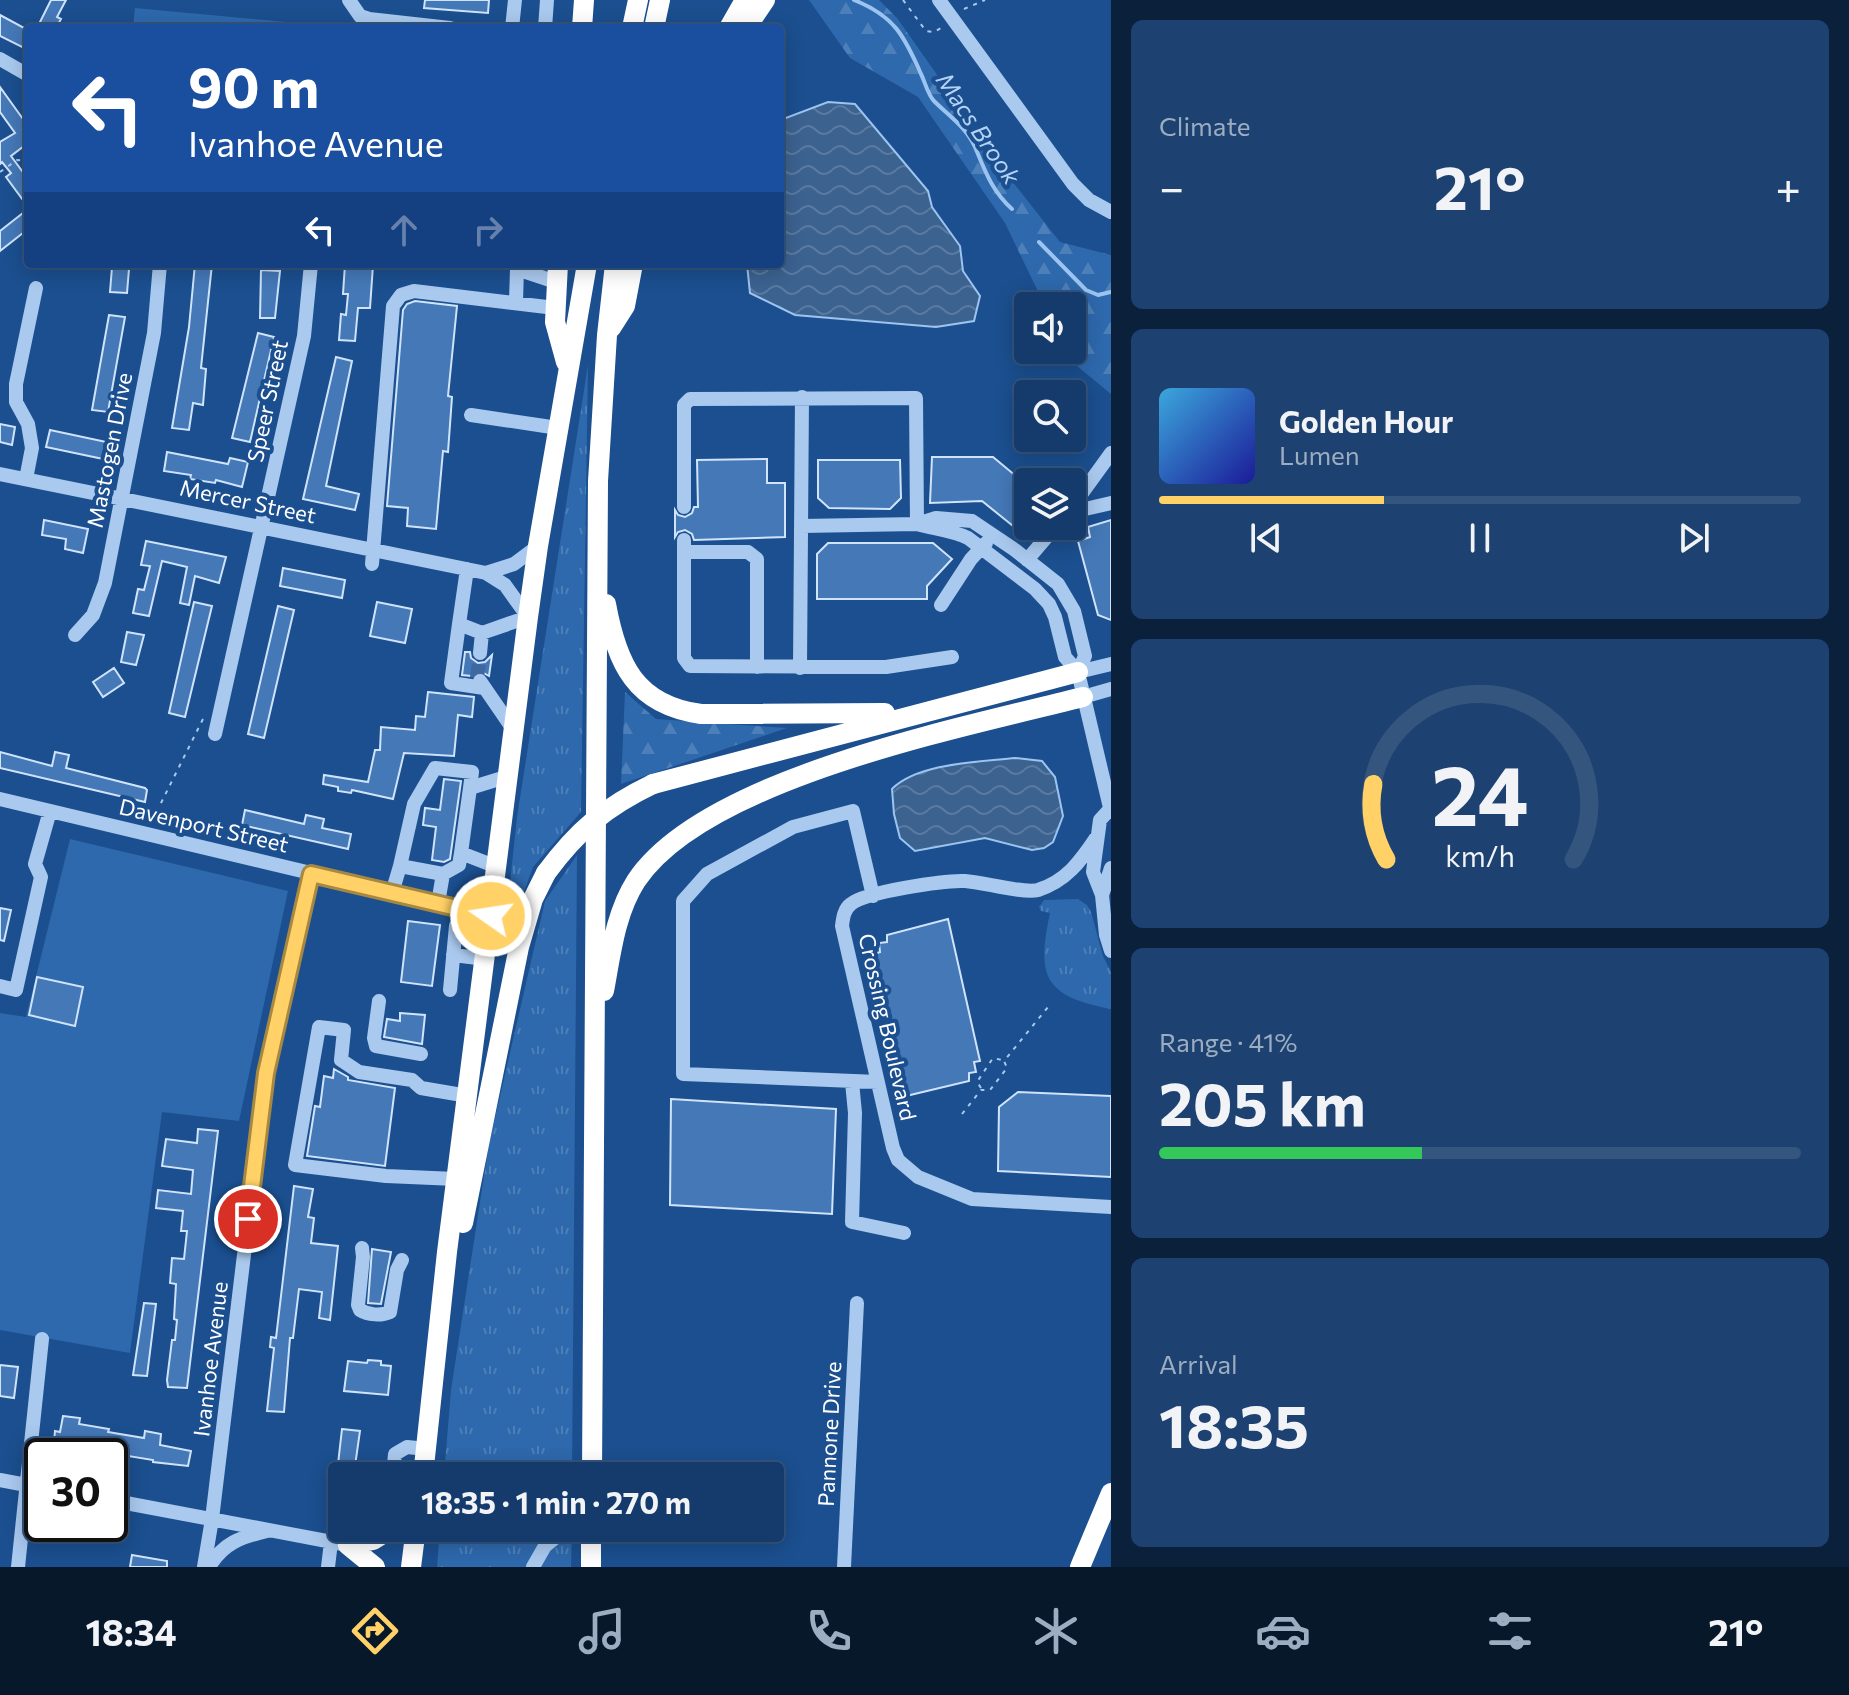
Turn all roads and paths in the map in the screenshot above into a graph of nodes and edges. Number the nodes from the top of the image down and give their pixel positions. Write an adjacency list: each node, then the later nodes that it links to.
1 (349, 0): 10 (street)
2 (515, 0): 11 (street)
3 (547, 0): 12 (street)
4 (584, 0): 13 (highway)
5 (638, 0): 14 (highway)
6 (660, 0): 15 (highway)
7 (745, 0): 16 (highway)
8 (765, 0): 17 (highway)
9 (939, 0): 22 (street)
10 (414, 24)
11 (512, 24)
12 (545, 24)
13 (582, 24)
14 (633, 24)
15 (655, 24)
16 (731, 24)
17 (749, 24)
18 (0, 59): 19 (street)
19 (24, 73)
20 (24, 161): 21 (path)
21 (1, 170)
22 (1111, 212)
23 (160, 268): 41 (street, Mastogen Drive)
24 (311, 268): 47 (street, Speer Street)
25 (586, 268): 33 (highway)
26 (615, 268): 32 (highway)
27 (632, 268): 32 (highway)
28 (557, 273): 30 (street); 31 (highway)
29 (36, 288): 39 (street)
30 (516, 301): 31 (street); 52 (street)
31 (555, 308): 33 (highway)
32 (607, 335): 53 (highway)
33 (568, 369): 36 (highway)
34 (802, 397): 43 (street); 45 (street); 46 (street)
35 (471, 415): 36 (street)
36 (558, 428): 50 (highway)
37 (1111, 453): 40 (street)
38 (0, 474): 39 (street, Mercer Street)
39 (26, 479): 41 (street, Mercer Street)
40 (1086, 489)
41 (121, 498): 47 (street, Mercer Street); 61 (street, Mastogen Drive)
42 (1111, 503): 44 (street)
43 (684, 507)
44 (1086, 507)
45 (917, 524): 46 (street); 48 (street); 51 (street)
46 (802, 526): 66 (street)
47 (262, 527): 52 (street, Mercer Street); 73 (street, Speer Street)
48 (994, 534): 51 (street); 54 (street)
49 (1044, 540): 54 (street)
50 (538, 546): 56 (street); 58 (highway)
51 (982, 548): 57 (street); 67 (street)
52 (372, 557): 55 (street, Mercer Street)
53 (597, 557): 70 (highway); 100 (highway)
54 (1027, 560): 67 (street)
55 (467, 569): 56 (street, Mercer Street); 59 (street)
56 (486, 573): 58 (street)
57 (941, 605)
58 (528, 617): 60 (street); 72 (highway)
59 (459, 624): 60 (street); 72 (street)
60 (482, 633): 62 (street)
61 (75, 635)
62 (480, 653)
63 (952, 657): 66 (street)
64 (1111, 664): 67 (street)
65 (757, 667): 65 (street); 66 (street)
66 (800, 668)
67 (1078, 672): 69 (street, Crossing Boulevard); 70 (highway)
68 (1111, 689): 69 (street)
69 (1083, 697): 77 (street, Crossing Boulevard); 100 (highway)
70 (925, 711): 117 (highway, bridge)
71 (206, 712): 79 (path)
72 (515, 732): 74 (highway)
73 (215, 734)
74 (509, 776): 75 (street); 83 (highway)
75 (470, 788): 81 (street); 82 (street)
76 (0, 799): 78 (street, Davenport Street)
77 (1111, 809): 80 (street, Crossing Boulevard)
78 (50, 811): 85 (street, Davenport Street); 96 (street)
79 (152, 821)
80 (1096, 838): 88 (street, Crossing Boulevard); 89 (street, Crossing Boulevard)
81 (461, 853): 83 (street); 86 (street)
82 (400, 866): 86 (street); 87 (street)
83 (497, 867): 91 (highway)
84 (1111, 868): 88 (street, Crossing Boulevard)
85 (311, 874): 87 (street, Davenport Street); 128 (street, Ivanhoe Avenue)
86 (443, 874): 90 (street)
87 (392, 893): 90 (street, Davenport Street)
88 (1102, 895): 93 (street, Crossing Boulevard)
89 (873, 896): 105 (street); 106 (street, Crossing Boulevard)
90 (438, 903): 91 (street, Davenport Street)
91 (491, 916): 95 (highway)
92 (456, 926): 94 (street)
93 (1111, 951)
94 (453, 955): 95 (street); 97 (street)
95 (486, 959): 108 (highway)
96 (0, 986)
97 (450, 990)
98 (379, 1001): 101 (street)
99 (1048, 1007): 104 (path)
100 (594, 1046): 122 (highway)
101 (421, 1054)
102 (313, 1057): 103 (street); 103 (street); 110 (street)
103 (341, 1060): 108 (street)
104 (1004, 1061): 107 (path); 107 (path)
105 (852, 1082): 106 (street); 112 (street)
106 (878, 1082): 111 (street, Crossing Boulevard)
107 (981, 1090): 109 (path)
108 (468, 1096): 110 (highway)
109 (962, 1114)
110 (456, 1179): 117 (highway)
111 (1111, 1207)
112 (904, 1233)
113 (362, 1248): 114 (street)
114 (402, 1260)
115 (857, 1303): 140 (street, Pannone Drive)
116 (42, 1339): 118 (street)
117 (435, 1376): 119 (highway)
118 (31, 1438)
119 (427, 1449): 120 (street); 121 (highway)
120 (394, 1462)
121 (425, 1462)
122 (592, 1462)
123 (0, 1480): 124 (street)
124 (24, 1485)
125 (1111, 1493): 141 (highway)
126 (128, 1503): 128 (street)
127 (24, 1506): 134 (street)
128 (212, 1519): 129 (street); 135 (street, Ivanhoe Avenue)
129 (273, 1530): 133 (street); 135 (street)
130 (356, 1542): 133 (highway)
131 (414, 1542): 138 (highway)
132 (550, 1542): 139 (street)
133 (339, 1544): 136 (street); 137 (highway)
134 (18, 1567)
135 (207, 1567)
136 (328, 1567)
137 (375, 1567)
138 (411, 1567)
139 (533, 1567)
140 (844, 1567)
141 (1080, 1567)

